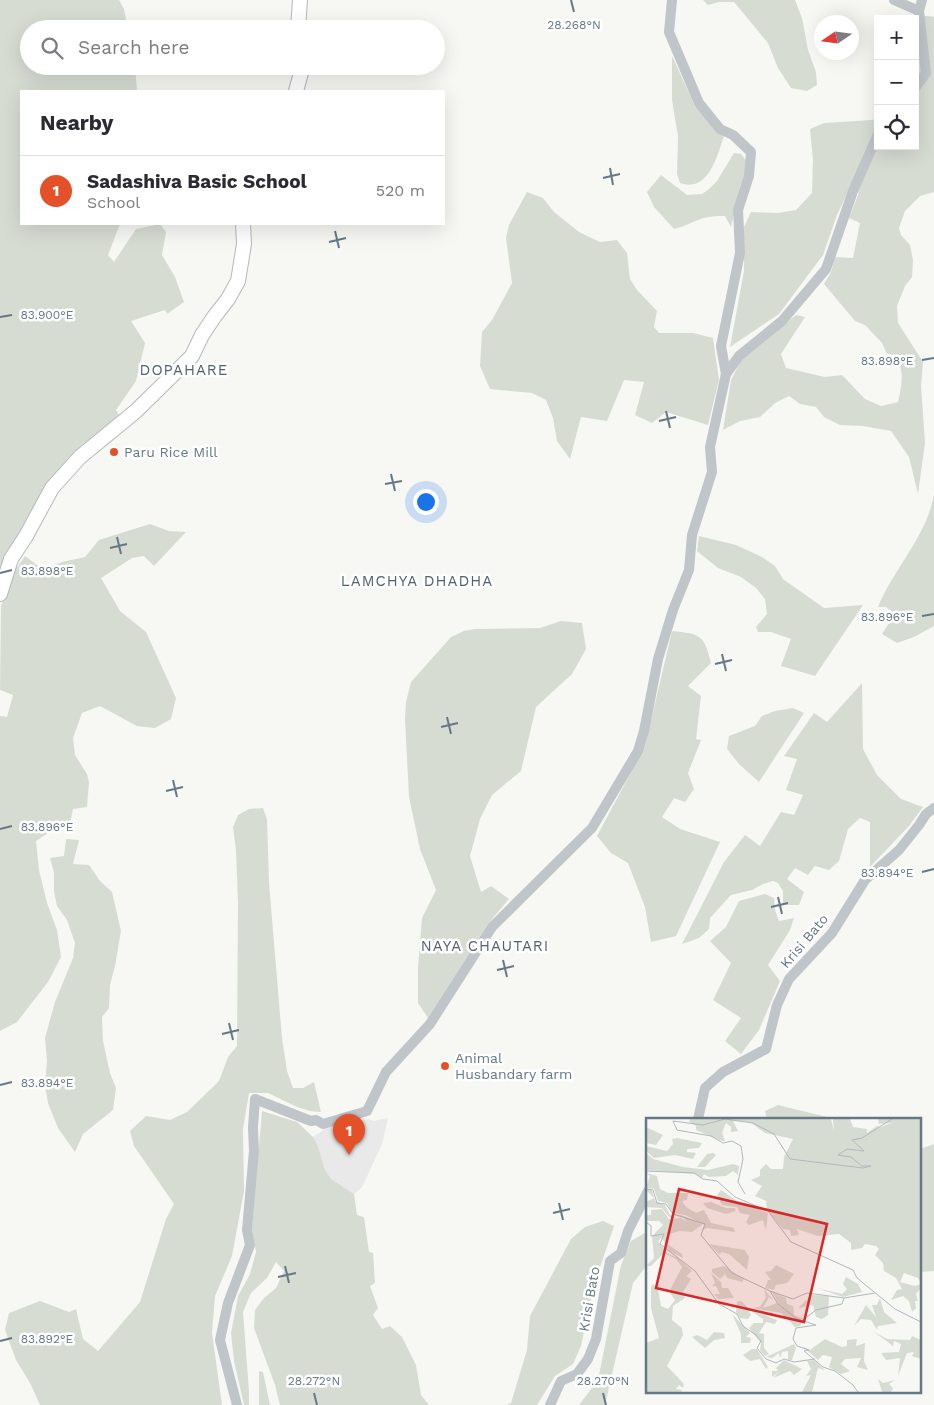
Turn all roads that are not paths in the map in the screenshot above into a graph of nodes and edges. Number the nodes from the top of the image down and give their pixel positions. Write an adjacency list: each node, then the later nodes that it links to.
1 (300, 0): 6 (street)
2 (672, 0): 12 (street)
3 (894, 0): 5 (street)
4 (922, 0): 5 (street)
5 (919, 11): 8 (street)
6 (299, 20)
7 (300, 75): 9 (street)
8 (919, 83)
9 (296, 90)
10 (874, 143): 12 (street)
11 (243, 225): 13 (street)
12 (726, 374): 17 (street)
13 (0, 594)
14 (934, 808): 15 (street, Krisi Bato)
15 (698, 1118)
16 (646, 1195): 18 (street, Krisi Bato)
17 (237, 1405)
18 (550, 1405)

